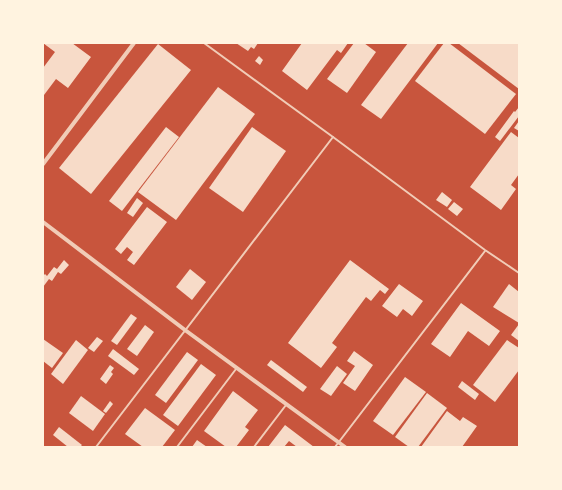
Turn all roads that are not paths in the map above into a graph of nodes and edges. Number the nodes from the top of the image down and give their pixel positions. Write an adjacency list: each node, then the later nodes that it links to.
1 (134, 43): 4 (street)
2 (204, 43): 3 (lane)
3 (333, 137): 6 (lane); 8 (lane)
4 (43, 164)
5 (43, 222): 8 (street)
6 (485, 250): 7 (lane); 11 (lane)
7 (519, 273)
8 (185, 330): 9 (street); 12 (lane)
9 (237, 368): 10 (street); 13 (lane)
10 (286, 404): 11 (street); 14 (lane)
11 (339, 442): 15 (lane); 16 (street)
12 (96, 447)
13 (177, 447)
14 (254, 447)
15 (335, 447)
16 (346, 447)

